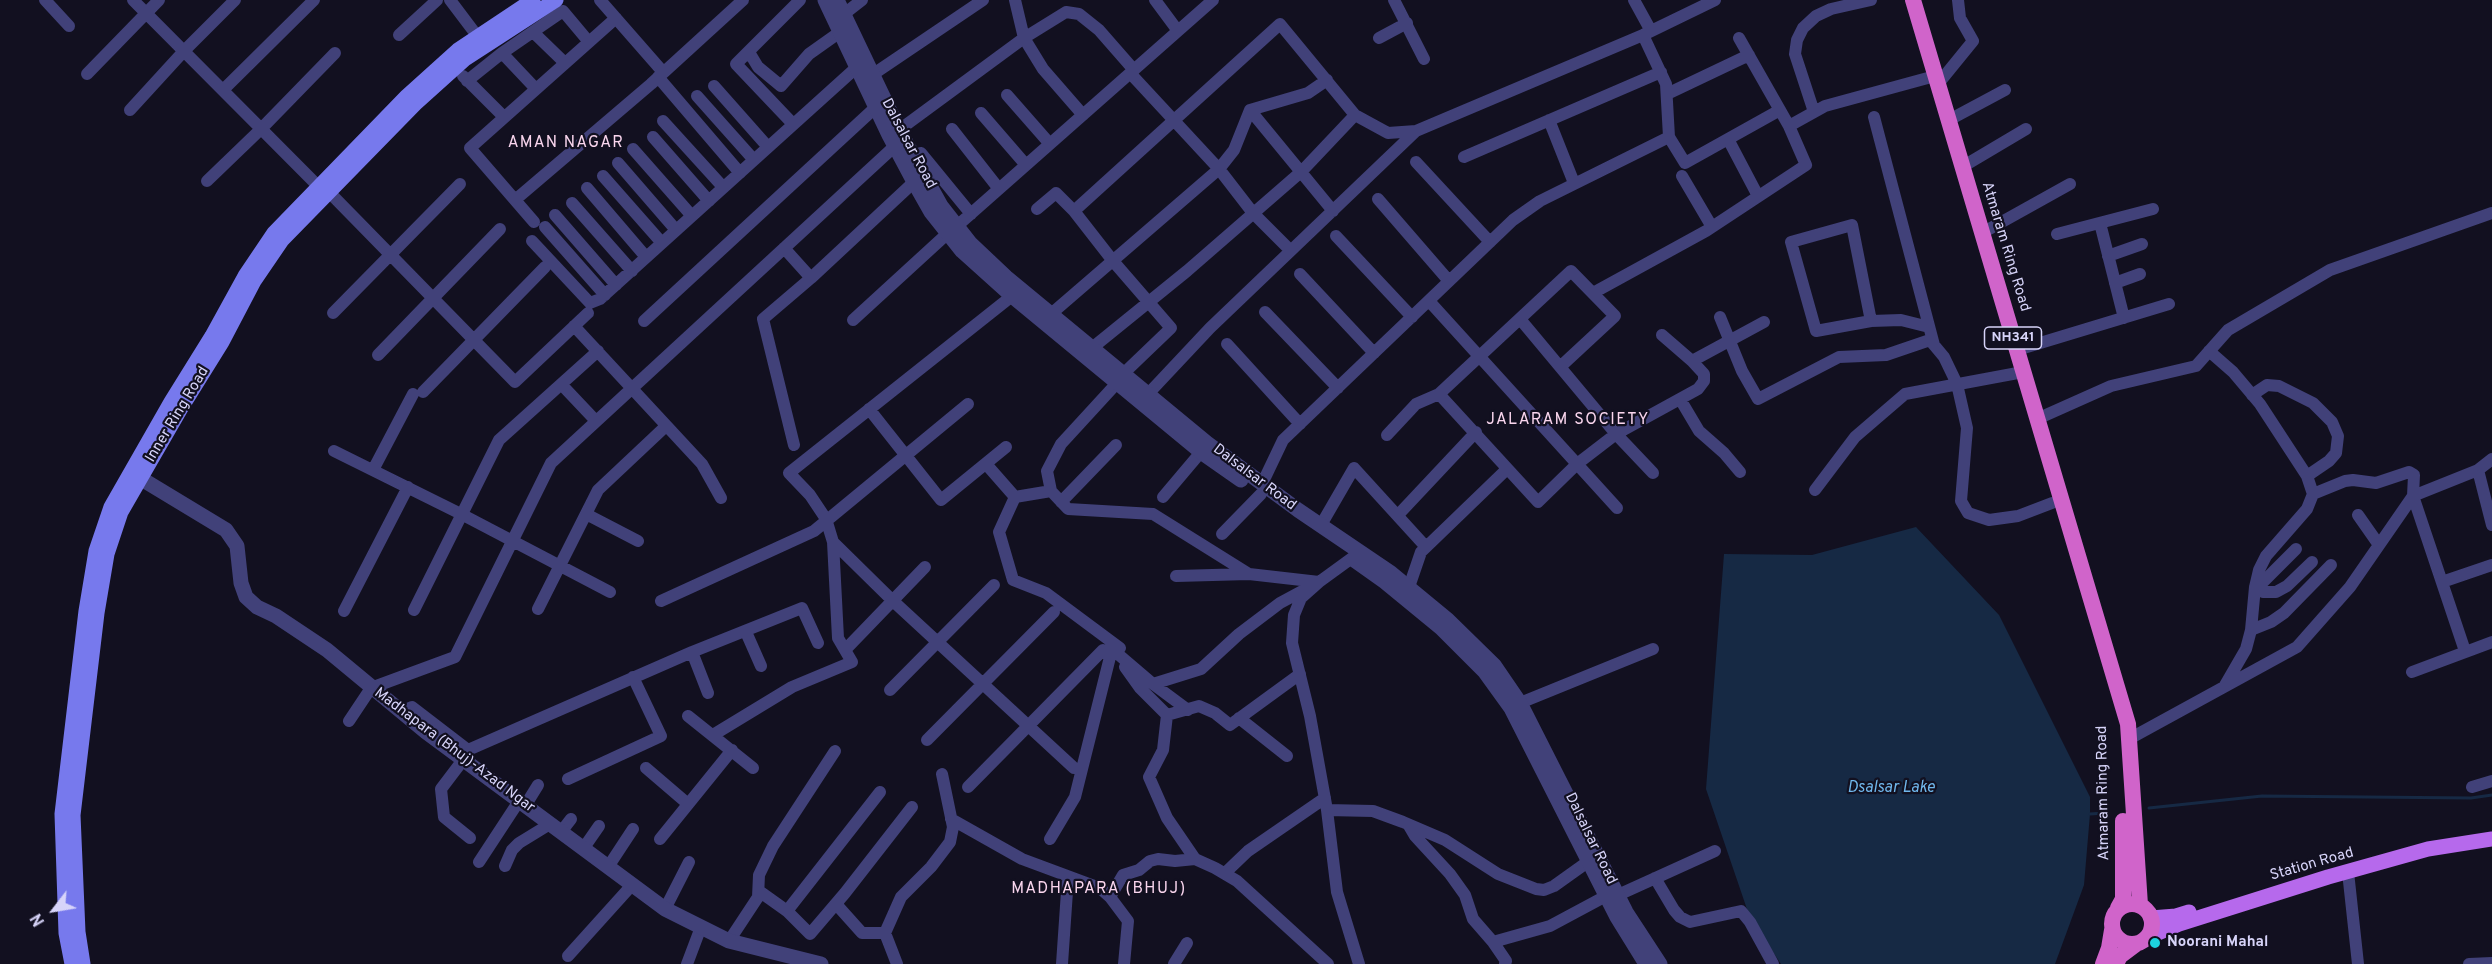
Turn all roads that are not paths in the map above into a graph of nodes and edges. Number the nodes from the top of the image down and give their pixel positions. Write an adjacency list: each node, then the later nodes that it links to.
1 (45, 0): 29 (street)
2 (133, 0): 26 (street)
3 (159, 0): 26 (street)
4 (235, 0): 40 (street)
5 (314, 0): 59 (street)
6 (437, 0): 34 (street)
7 (450, 0): 35 (street)
8 (533, 0): 35 (main road, Inner Ring Road)
9 (556, 0): 48 (main road, Inner Ring Road)
10 (600, 0): 27 (street)
11 (743, 0): 52 (street)
12 (800, 0): 41 (street)
13 (825, 0): 32 (street, Dalsalsar Road)
14 (862, 0): 25 (street)
15 (983, 0): 53 (street)
16 (1015, 0): 36 (street)
17 (1213, 0): 30 (street)
18 (1394, 0): 28 (street)
19 (1634, 0): 33 (street)
20 (1715, 0): 33 (street)
21 (1871, 0): 68 (street)
22 (1913, 0): 55 (highway, Atmaram Ring Road / NH341)
23 (1958, 0): 55 (street)
24 (1154, 2): 30 (street)
25 (840, 7): 53 (street, Dalsalsar Road)
26 (146, 13): 40 (street); 51 (street)
27 (616, 18): 39 (street); 52 (street)
28 (1407, 23): 37 (street); 45 (street)
29 (69, 26)
30 (1178, 31): 49 (street)
31 (533, 32): 39 (street); 43 (street); 46 (street)
32 (840, 32): 41 (street); 47 (street, Dalsalsar Road)
33 (1647, 33): 50 (street); 84 (street)
34 (399, 35)
35 (478, 37): 112 (main road, Inner Ring Road)
36 (1024, 38): 49 (street); 70 (street); 83 (street)
37 (1379, 38)
38 (1739, 38): 44 (street)
39 (589, 42): 46 (street)
40 (184, 51): 59 (street); 65 (street)
41 (749, 52): 78 (street)
42 (335, 53): 80 (street)
43 (502, 53): 56 (street); 58 (street)
44 (1749, 54): 61 (street); 67 (street)
45 (1424, 59)
46 (565, 63): 58 (street)
47 (857, 67): 64 (street, Dalsalsar Road); 78 (street)
48 (455, 68): 56 (street); 112 (main road, Inner Ring Road)
49 (1132, 72): 70 (street); 77 (street)
50 (1661, 72): 61 (street); 74 (street)
51 (87, 74)
52 (660, 74): 101 (street); 115 (street)
53 (873, 75): 83 (street, Dalsalsar Road)
54 (1328, 80): 66 (street); 71 (street); 77 (street)
55 (1936, 80): 68 (street); 75 (highway, Atmaram Ring Road / NH341)
56 (467, 81): 72 (street)
57 (714, 87): 90 (street)
58 (536, 89): 72 (street)
59 (223, 90): 80 (street)
60 (2005, 90): 75 (street)
61 (1667, 94): 86 (street)
62 (1007, 95): 88 (street)
63 (697, 96): 94 (street)
64 (876, 107): 89 (street, Dalsalsar Road); 169 (street)
65 (130, 110)
66 (1250, 110): 99 (street); 100 (street)
67 (1780, 110): 79 (street); 87 (street)
68 (1814, 112): 79 (street)
69 (981, 113): 97 (street)
70 (1083, 115): 88 (street)
71 (1356, 115): 84 (street); 100 (street)
72 (504, 117): 115 (street)
73 (1874, 117): 173 (street)
74 (1549, 120): 93 (street); 106 (street)
75 (1948, 120): 98 (highway, Atmaram Ring Road / NH341)
76 (663, 121): 109 (street)
77 (1173, 122): 99 (street); 120 (street)
78 (793, 124): 90 (street)
79 (1789, 126): 113 (street)
80 (261, 129): 104 (street); 112 (street)
81 (952, 129): 111 (street)
82 (2026, 129): 98 (street)
83 (899, 130): 131 (street, Dalsalsar Road)
84 (1416, 130): 121 (street)
85 (652, 137): 116 (street)
86 (1669, 137): 87 (street); 106 (street)
87 (1728, 139): 113 (street)
88 (1050, 144): 97 (street)
89 (895, 146): 105 (street, Dalsalsar Road); 139 (street)
90 (768, 147): 94 (street)
91 (633, 149): 126 (street)
92 (921, 153): 124 (street)
93 (1464, 157)
94 (754, 160): 101 (street)
95 (1416, 162): 136 (street)
96 (618, 163): 130 (street)
97 (1026, 165): 111 (street)
98 (1962, 167): 132 (highway, Atmaram Ring Road / NH341)
99 (1219, 170): 122 (street); 144 (street)
100 (1302, 171): 121 (street); 122 (street)
101 (740, 173): 109 (street)
102 (603, 176): 137 (street)
103 (1682, 176): 128 (street)
104 (207, 181)
105 (914, 182): 131 (street, Dalsalsar Road); 149 (street)
106 (1574, 183): 136 (street)
107 (460, 184): 141 (street)
108 (2070, 184): 132 (street)
109 (723, 187): 116 (street)
110 (586, 188): 143 (street)
111 (999, 189): 124 (street)
112 (324, 190): 141 (street); 222 (main road, Inner Ring Road); 361 (main road, Inner Ring Road)
113 (1758, 196): 128 (street)
114 (1378, 199): 150 (street)
115 (515, 200): 154 (street)
116 (709, 201): 126 (street)
117 (572, 203): 146 (street)
118 (1037, 209): 120 (street)
119 (2153, 209): 127 (street)
120 (1074, 211): 144 (street)
121 (1333, 211): 140 (street)
122 (1253, 213): 140 (street); 158 (street)
123 (2492, 213): 182 (street)
124 (971, 214): 131 (street)
125 (555, 216): 152 (street)
126 (692, 216): 130 (street)
127 (2100, 223): 133 (street); 142 (street)
128 (1712, 227): 153 (street)
129 (500, 229): 156 (street)
130 (676, 230): 137 (street)
131 (952, 230): 155 (street, Dalsalsar Road); 163 (street, Dalsalsar Road); 168 (street)
132 (1982, 233): 180 (highway, Atmaram Ring Road / NH341)
133 (2057, 234)
134 (1336, 236): 165 (street)
135 (532, 241): 154 (street)
136 (1490, 242): 150 (street)
137 (662, 243): 143 (street)
138 (2142, 244): 142 (street)
139 (784, 248): 149 (street); 192 (street)
140 (1290, 250): 194 (street)
141 (391, 255): 156 (street); 162 (street)
142 (2108, 256): 151 (street)
143 (646, 257): 146 (street)
144 (1113, 261): 158 (street); 163 (street)
145 (545, 267): 175 (street)
146 (632, 271): 152 (street)
147 (1300, 274): 183 (street)
148 (2140, 274): 151 (street)
149 (812, 278): 207 (street)
150 (1449, 281): 157 (street)
151 (2115, 283): 166 (street)
152 (616, 285): 154 (street)
153 (1593, 293): 167 (street); 187 (street)
154 (605, 295)
155 (1011, 296): 189 (street, Dalsalsar Road); 199 (street)
156 (432, 298): 175 (street); 184 (street)
157 (1429, 301): 165 (street); 185 (street)
158 (1148, 302): 179 (street); 189 (street)
159 (2169, 304): 166 (street)
160 (1265, 312): 193 (street)
161 (588, 313): 172 (street)
162 (333, 314)
163 (1051, 314): 179 (street, Dalsalsar Road)
164 (1720, 317): 176 (street)
165 (1412, 318): 183 (street)
166 (2124, 318): 180 (street)
167 (1520, 319): 185 (street); 187 (street)
168 (853, 320)
169 (644, 321)
170 (1871, 321): 170 (street); 173 (street)
171 (1764, 322): 176 (street)
172 (574, 326): 175 (street); 181 (street)
173 (1929, 327): 178 (street)
174 (1662, 334): 186 (street)
175 (473, 339): 216 (street)
176 (1729, 343): 178 (street); 186 (street)
177 (1227, 344): 202 (street)
178 (1934, 345): 191 (street)
179 (1092, 348): 189 (street, Dalsalsar Road)
180 (2017, 350): 188 (highway, Atmaram Ring Road / NH341)
181 (598, 351): 190 (street); 192 (street)
182 (2209, 351): 196 (street); 200 (street)
183 (1374, 353): 193 (street)
184 (378, 356)
185 (1479, 358): 195 (street); 215 (street)
186 (1692, 361): 197 (street)
187 (1560, 367): 205 (street)
188 (2023, 372): 191 (street); 200 (highway, Atmaram Ring Road / NH341)
189 (1120, 378): 194 (street, Dalsalsar Road); 211 (street, Dalsalsar Road); 226 (street)
190 (561, 384): 201 (street); 236 (street)
191 (1957, 384): 225 (street); 233 (street)
192 (632, 388): 201 (street); 203 (street)
193 (1338, 388): 202 (street)
194 (1148, 394): 224 (street, Dalsalsar Road)
195 (1439, 394): 204 (street); 206 (street)
196 (2252, 395): 221 (street); 221 (street)
197 (1680, 399): 205 (street); 219 (street)
198 (968, 404): 212 (street)
199 (869, 409): 212 (street); 239 (street)
200 (2037, 418): 283 (highway, Atmaram Ring Road / NH341)
201 (596, 422): 244 (street)
202 (1300, 424): 224 (street)
203 (666, 426): 231 (street); 235 (street)
204 (1476, 432): 217 (street); 237 (street)
205 (1616, 434): 215 (street); 220 (street)
206 (1386, 435)
207 (794, 445)
208 (1116, 445): 232 (street)
209 (1006, 447): 214 (street)
210 (334, 451): 216 (street)
211 (1201, 452): 224 (street, Dalsalsar Road); 230 (street)
212 (905, 456): 214 (street); 239 (street)
213 (2492, 459): 218 (street)
214 (986, 464): 229 (street)
215 (1577, 464): 217 (street); 234 (street)
216 (373, 470): 223 (street)
217 (1506, 470): 247 (street)
218 (2478, 470): 228 (street); 241 (street)
219 (1740, 472)
220 (1653, 473)
221 (2307, 476): 227 (street)
222 (140, 478): 286 (street, Madhapara (Bhuj)-Azad Ngar); 362 (main road, Inner Ring Road)
223 (408, 488): 236 (street); 266 (street)
224 (1262, 489): 240 (street, Dalsalsar Road); 242 (street); 249 (street, Dalsalsar Road)
225 (1815, 490)
226 (1051, 491): 229 (street); 232 (street)
227 (2313, 494): 228 (street); 261 (street)
228 (2414, 496): 246 (street); 258 (street)
229 (1015, 497): 274 (street)
230 (1163, 497)
231 (721, 498)
232 (1061, 502): 255 (street)
233 (2052, 503)
234 (1617, 508)
235 (586, 514): 243 (street); 253 (street)
236 (464, 515): 244 (street); 267 (street)
237 (1398, 515): 240 (street); 247 (street)
238 (2358, 515): 246 (street)
239 (826, 519): 245 (street); 263 (street)
240 (1321, 525): 260 (street, Dalsalsar Road)
241 (2492, 525)
242 (1222, 534)
243 (639, 541)
244 (513, 542): 253 (street); 286 (street)
245 (833, 542): 264 (street); 276 (street)
246 (2379, 545): 287 (street)
247 (1426, 548): 260 (street)
248 (2296, 549): 261 (street)
249 (1352, 558): 257 (street); 333 (street, Dalsalsar Road)
250 (2312, 562): 261 (street)
251 (2331, 564): 269 (street)
252 (2492, 565): 258 (street)
253 (559, 566): 262 (street); 265 (street)
254 (925, 567): 264 (street)
255 (1248, 574): 256 (street); 257 (street)
256 (1176, 576)
257 (1318, 582): 281 (street); 285 (street)
258 (2442, 582): 277 (street)
259 (994, 585): 271 (street)
260 (1409, 587): 290 (street, Dalsalsar Road)
261 (2256, 588): 269 (street)
262 (610, 592)
263 (661, 601)
264 (893, 601): 271 (street); 276 (street)
265 (538, 609)
266 (344, 610)
267 (414, 610)
268 (1054, 612): 284 (street)
269 (2251, 630): 287 (street)
270 (746, 632): 273 (street); 278 (street); 279 (street)
271 (937, 642): 284 (street); 288 (street)
272 (2492, 642): 277 (street)
273 (818, 643)
274 (1107, 649): 285 (street); 293 (street); 297 (street); 328 (street)
275 (1653, 649): 290 (street)
276 (845, 650): 298 (street)
277 (2465, 651): 280 (street)
278 (692, 652): 282 (street); 289 (street)
279 (761, 666)
280 (2412, 672)
281 (1300, 674): 295 (street); 317 (street)
282 (633, 676): 292 (street); 309 (street)
283 (2114, 677): 299 (highway, Atmaram Ring Road / NH341); 347 (highway, Atmaram Ring Road / NH341)
284 (983, 684): 297 (street); 300 (street)
285 (1153, 684): 291 (street)
286 (371, 687): 292 (street, Madhapara (Bhuj)-Azad Ngar); 296 (street)
287 (2224, 687): 299 (street)
288 (890, 690)
289 (708, 693)
290 (1520, 703): 344 (street, Dalsalsar Road)
291 (1188, 710): 293 (street); 295 (street)
292 (401, 712): 304 (street, Madhapara (Bhuj)-Azad Ngar)
293 (1167, 715): 332 (street)
294 (688, 716): 298 (street)
295 (1239, 718): 303 (street)
296 (349, 721)
297 (1027, 725): 307 (street); 312 (street)
298 (713, 735): 301 (street)
299 (2129, 739): 350 (highway, Atmaram Ring Road / NH341)
300 (927, 740)
301 (732, 750): 306 (street); 316 (street)
302 (835, 751): 343 (street)
303 (1287, 756)
304 (463, 760): 315 (street, Madhapara (Bhuj)-Azad Ngar); 326 (street)
305 (646, 768): 316 (street)
306 (753, 768)
307 (1074, 768)
308 (942, 774): 320 (street)
309 (568, 779)
310 (2492, 781): 313 (street)
311 (538, 785): 315 (street)
312 (968, 787)
313 (2472, 787)
314 (880, 792): 349 (street)
315 (522, 804): 323 (street, Madhapara (Bhuj)-Azad Ngar); 334 (street)
316 (688, 804): 327 (street)
317 (1326, 804): 321 (street); 339 (street); 371 (street)
318 (912, 807): 346 (street)
319 (571, 819): 323 (street)
320 (951, 819): 340 (street); 353 (street)
321 (1408, 824): 333 (street); 356 (street)
322 (599, 826): 330 (street)
323 (555, 828): 330 (street, Madhapara (Bhuj)-Azad Ngar); 336 (street)
324 (633, 829): 337 (street)
325 (2492, 831): 350 (main road, Station Road)
326 (470, 838)
327 (660, 838)
328 (1050, 839)
329 (2492, 839): 338 (main road, Station Road)
330 (583, 849): 337 (street, Madhapara (Bhuj)-Azad Ngar)
331 (1715, 851): 341 (street)
332 (1196, 859): 339 (street); 345 (street)
333 (1589, 861): 344 (street, Dalsalsar Road)
334 (479, 862)
335 (689, 862): 348 (street)
336 (505, 866)
337 (608, 867): 342 (street, Madhapara (Bhuj)-Azad Ngar)
338 (2348, 872): 355 (main road, Station Road); 378 (street)
339 (1225, 873): 370 (street)
340 (1068, 877): 345 (street); 367 (street)
341 (1655, 878): 344 (street); 375 (street)
342 (632, 885): 348 (street, Madhapara (Bhuj)-Azad Ngar); 358 (street)
343 (759, 891): 349 (street); 354 (street)
344 (1612, 895): 356 (street); 373 (street, Dalsalsar Road); 374 (street, Dalsalsar Road)
345 (1110, 897): 368 (street)
346 (836, 904): 349 (street); 353 (street)
347 (2118, 908): 350 (highway); 352 (highway, NH341)
348 (665, 909): 351 (street, Madhapara (Bhuj)-Azad Ngar)
349 (786, 911)
350 (2146, 911): 355 (highway, NH341)
351 (701, 927): 354 (street, Madhapara (Bhuj)-Azad Ngar); 363 (street)
352 (2112, 930): 355 (highway); 376 (highway, NH341)
353 (885, 933): 366 (street)
354 (729, 941): 359 (street, Madhapara (Bhuj)-Azad Ngar)
355 (2141, 941): 377 (highway)
356 (1493, 942): 372 (street)
357 (1187, 944): 369 (street)
358 (568, 956)
359 (794, 957): 364 (street); 365 (street, Madhapara (Bhuj)-Azad Ngar)
360 (2492, 963): 379 (street)
361 (72, 964)
362 (83, 964)
363 (687, 964)
364 (778, 964)
365 (821, 964)
366 (897, 964)
367 (1062, 964)
368 (1124, 964)
369 (1174, 964)
370 (1328, 964)
371 (1359, 964)
372 (1505, 964)
373 (1646, 964)
374 (1659, 964)
375 (1773, 964)
376 (2103, 964)
377 (2116, 964)
378 (2358, 964)
379 (2469, 964)

